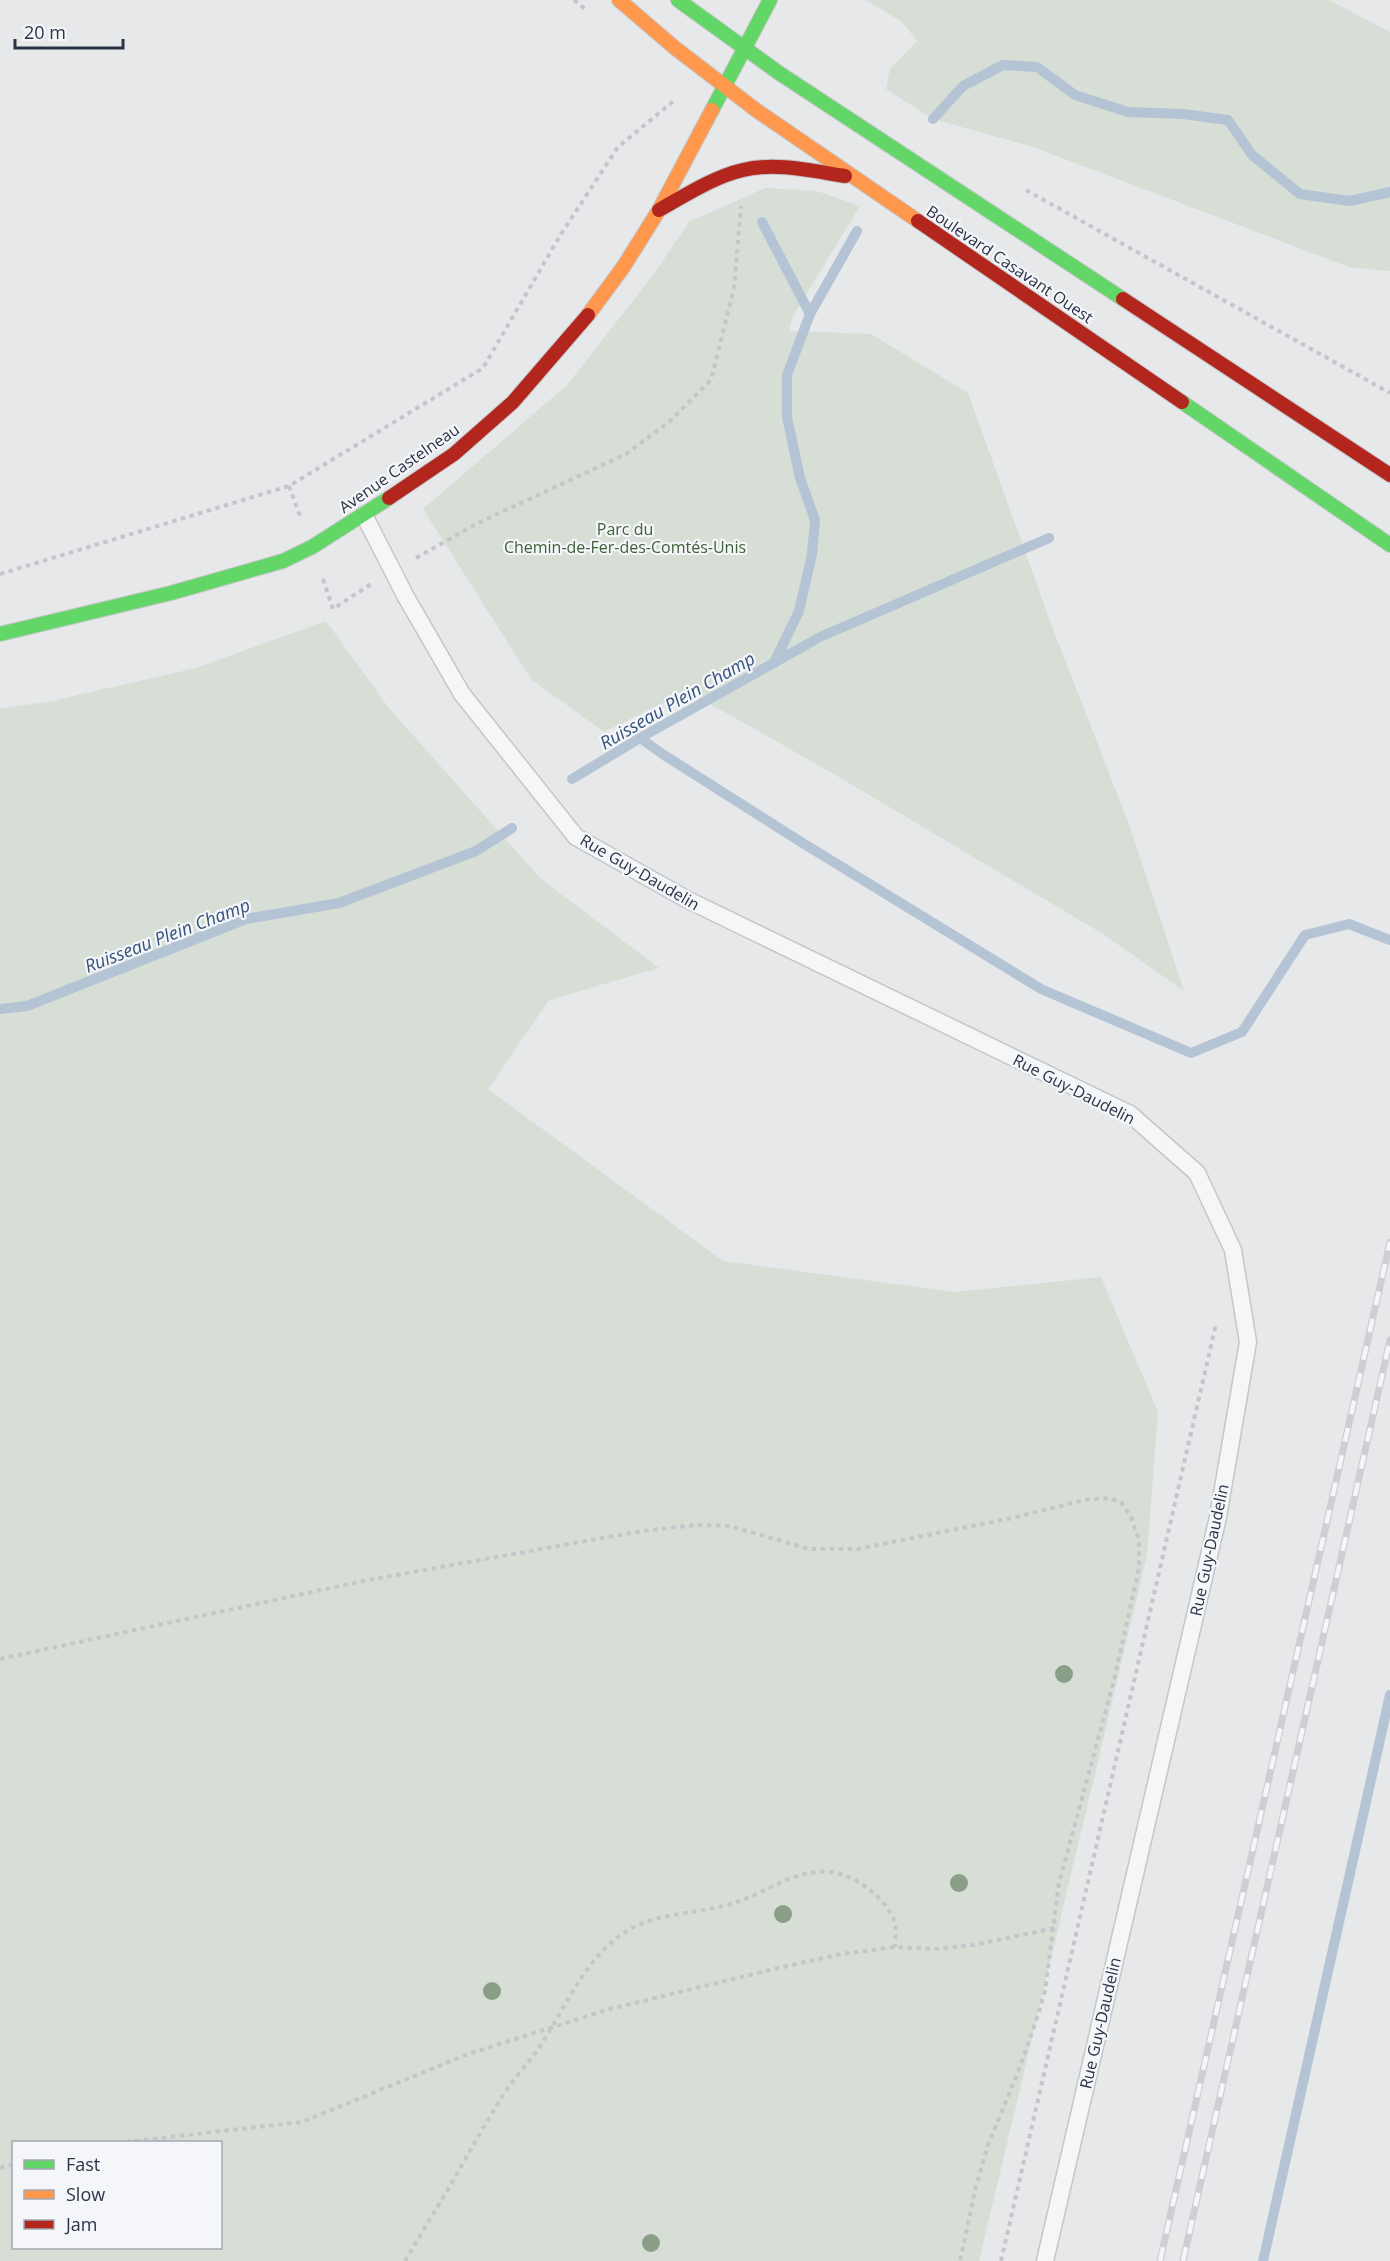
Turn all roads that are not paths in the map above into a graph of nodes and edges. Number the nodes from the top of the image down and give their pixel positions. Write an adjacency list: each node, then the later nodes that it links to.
1 (619, 0): 5 (main road, Boulevard Casavant Ouest)
2 (678, 0): 4 (main road, Boulevard Casavant Ouest)
3 (770, 0): 4 (main road, Avenue Castelneau)
4 (745, 48): 5 (main road, Avenue Castelneau); 8 (main road, Boulevard Casavant Ouest)
5 (725, 87): 6 (main road, Boulevard Casavant Ouest); 7 (main road, Avenue Castelneau)
6 (853, 177): 7 (main road); 10 (main road, Boulevard Casavant Ouest)
7 (658, 210): 9 (main road, Avenue Castelneau)
8 (1390, 475)
9 (364, 514): 11 (main road, Avenue Castelneau); 12 (lane, Rue Guy-Daudelin)
10 (1390, 545)
11 (0, 634)
12 (1045, 2261)

